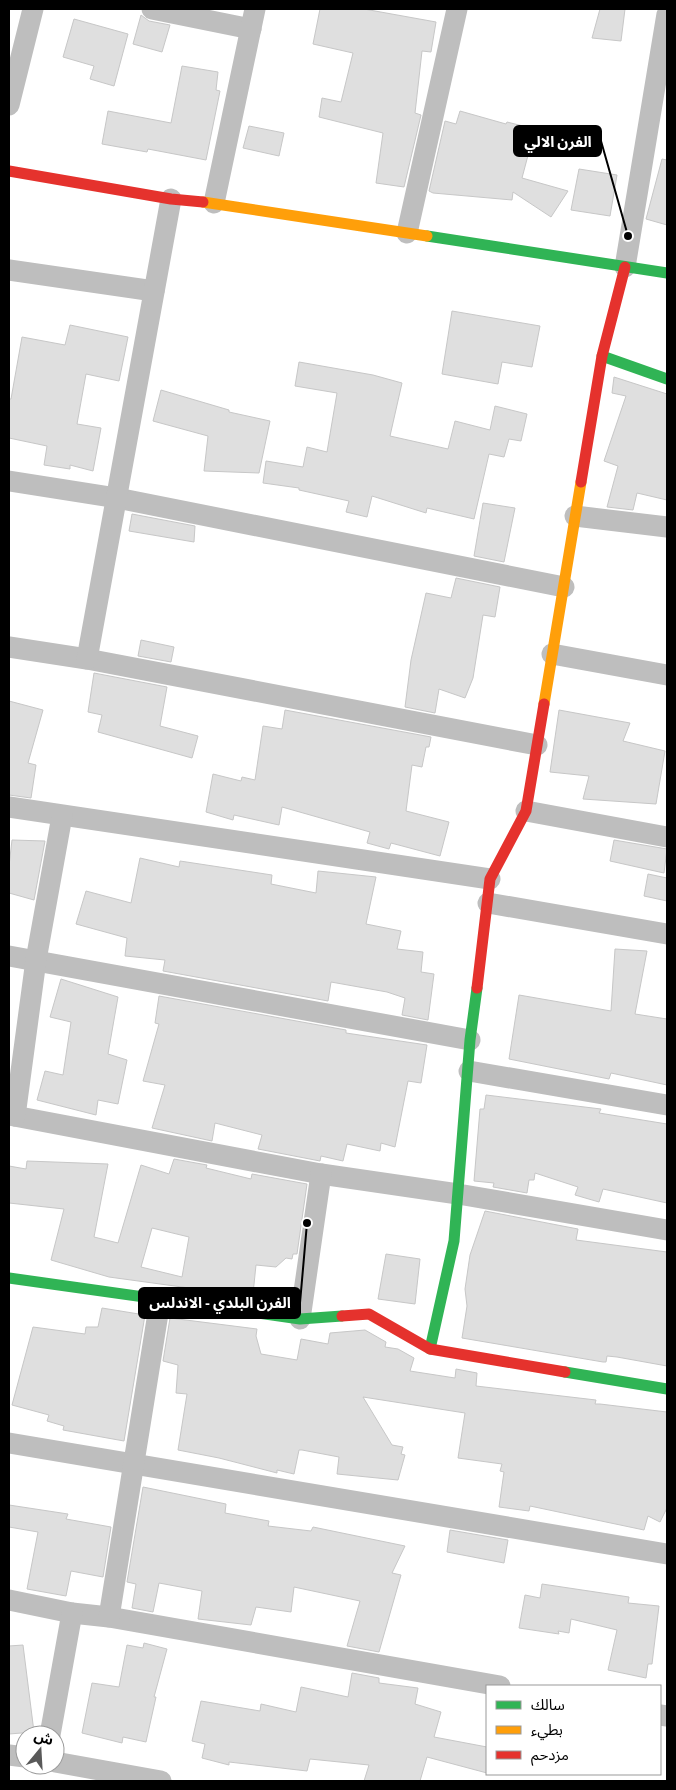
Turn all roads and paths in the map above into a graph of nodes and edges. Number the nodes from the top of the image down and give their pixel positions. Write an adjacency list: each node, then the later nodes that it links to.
1 (33, 9): 6 (street)
2 (152, 9): 5 (street)
3 (457, 9): 10 (street)
4 (667, 16): 11 (street)
5 (253, 19): 9 (street)
6 (9, 105)
7 (9, 171): 8 (street)
8 (171, 199): 9 (street); 14 (street)
9 (214, 203): 10 (street)
10 (407, 233): 11 (street)
11 (625, 267): 13 (street); 15 (street)
12 (9, 270): 14 (street)
13 (667, 273)
14 (154, 291): 18 (street)
15 (602, 356): 16 (street); 19 (street)
16 (667, 379)
17 (9, 481): 18 (street)
18 (117, 498): 21 (street); 24 (street)
19 (575, 516): 20 (street); 21 (street)
20 (667, 527)
21 (564, 587): 23 (street)
22 (9, 647): 24 (street)
23 (552, 654): 25 (street); 26 (street)
24 (87, 659): 26 (street)
25 (667, 675)
26 (537, 745): 28 (street)
27 (9, 807): 29 (street)
28 (526, 811): 30 (street); 31 (street)
29 (62, 816): 31 (street); 35 (street)
30 (667, 837)
31 (490, 879): 32 (street)
32 (488, 903): 33 (street); 36 (street)
33 (667, 934)
34 (9, 956): 35 (street)
35 (36, 960): 36 (street); 39 (street)
36 (470, 1040): 37 (street)
37 (469, 1071): 38 (street); 41 (street)
38 (667, 1105)
39 (12, 1116): 40 (street)
40 (321, 1174): 41 (street); 45 (street)
41 (458, 1194): 42 (street); 46 (street)
42 (667, 1230)
43 (9, 1278): 44 (street)
44 (160, 1302): 45 (street); 49 (street)
45 (300, 1319): 46 (street)
46 (430, 1350): 47 (street)
47 (667, 1389)
48 (9, 1444): 49 (street)
49 (134, 1466): 50 (street); 53 (street)
50 (667, 1554)
51 (9, 1600): 52 (street)
52 (72, 1613): 53 (street); 55 (street)
53 (109, 1617): 54 (street)
54 (494, 1685)
55 (52, 1725)
56 (65, 1767): 57 (street)
57 (81, 1774): 58 (street)
58 (161, 1781)

